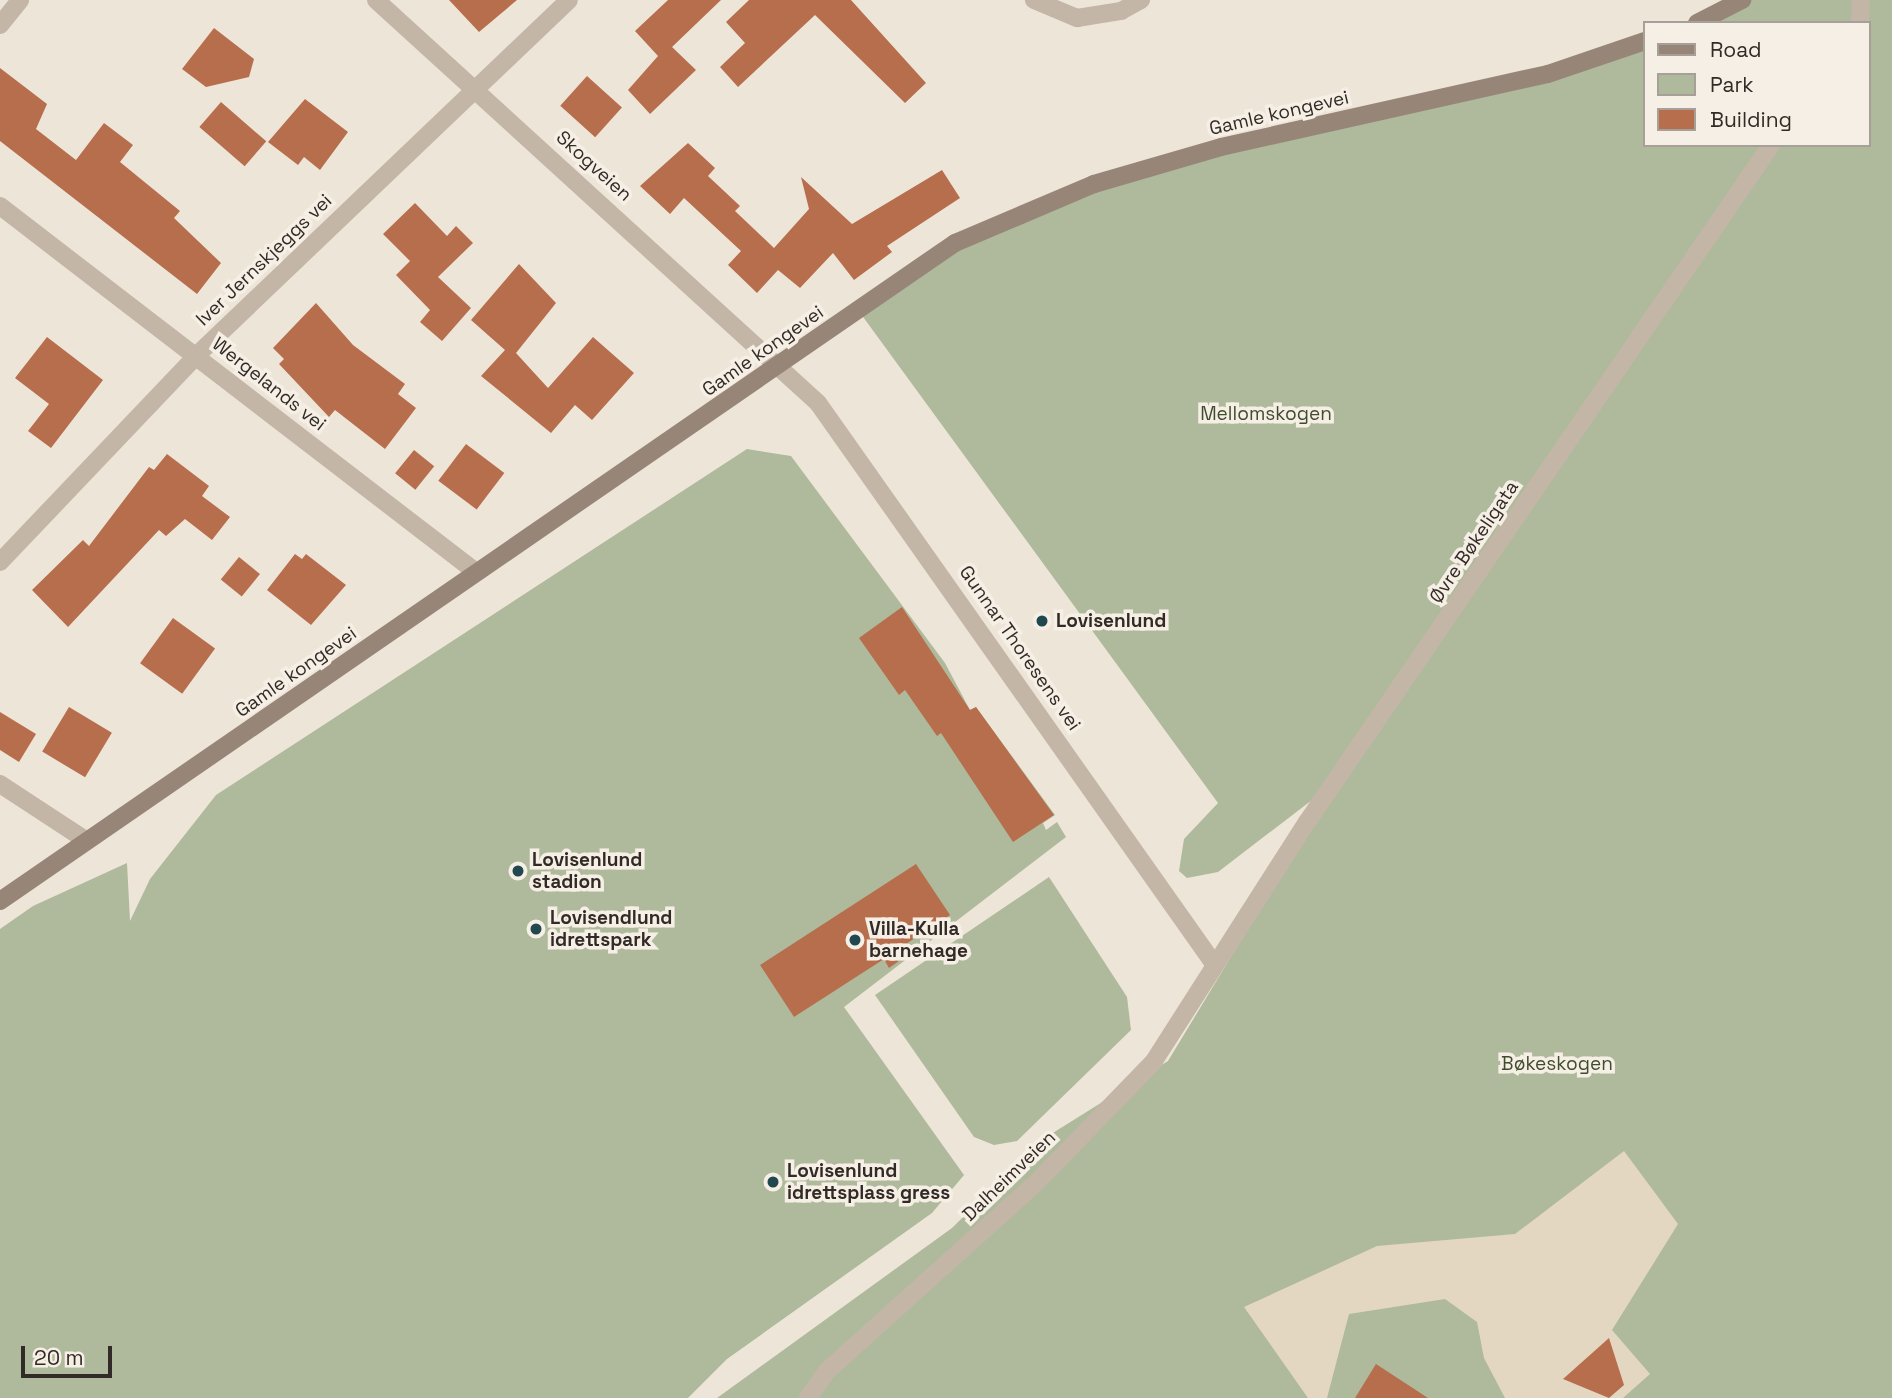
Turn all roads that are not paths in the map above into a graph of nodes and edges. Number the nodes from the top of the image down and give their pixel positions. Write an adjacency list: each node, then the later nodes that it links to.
1 (20, 0): 10 (street)
2 (376, 0): 12 (street, Skogveien)
3 (569, 0): 12 (street, Iver Jernskjeggs vei)
4 (1034, 0): 5 (street)
5 (1141, 0)
6 (1742, 0): 8 (street)
7 (1861, 0): 9 (street)
8 (1702, 21)
9 (1860, 21)
10 (0, 25)
11 (1644, 41): 16 (street, Gamle kongevei)
12 (472, 86): 15 (street, Iver Jernskjeggs vei); 16 (street, Skogveien)
13 (1770, 147): 22 (street, Øvre Bøkeligata)
14 (0, 206): 15 (street, Wergelands vei)
15 (197, 355): 17 (street, Iver Jernskjeggs vei); 18 (street, Wergelands vei)
16 (783, 364): 18 (street, Gamle kongevei); 22 (street, Gunnar Thoresens vei)
17 (0, 562)
18 (477, 572): 20 (street, Gamle kongevei)
19 (0, 784): 20 (street)
20 (88, 841): 21 (street, Gamle kongevei)
21 (0, 901)
22 (1214, 964): 23 (street, Dalheimveien)
23 (808, 1398)

